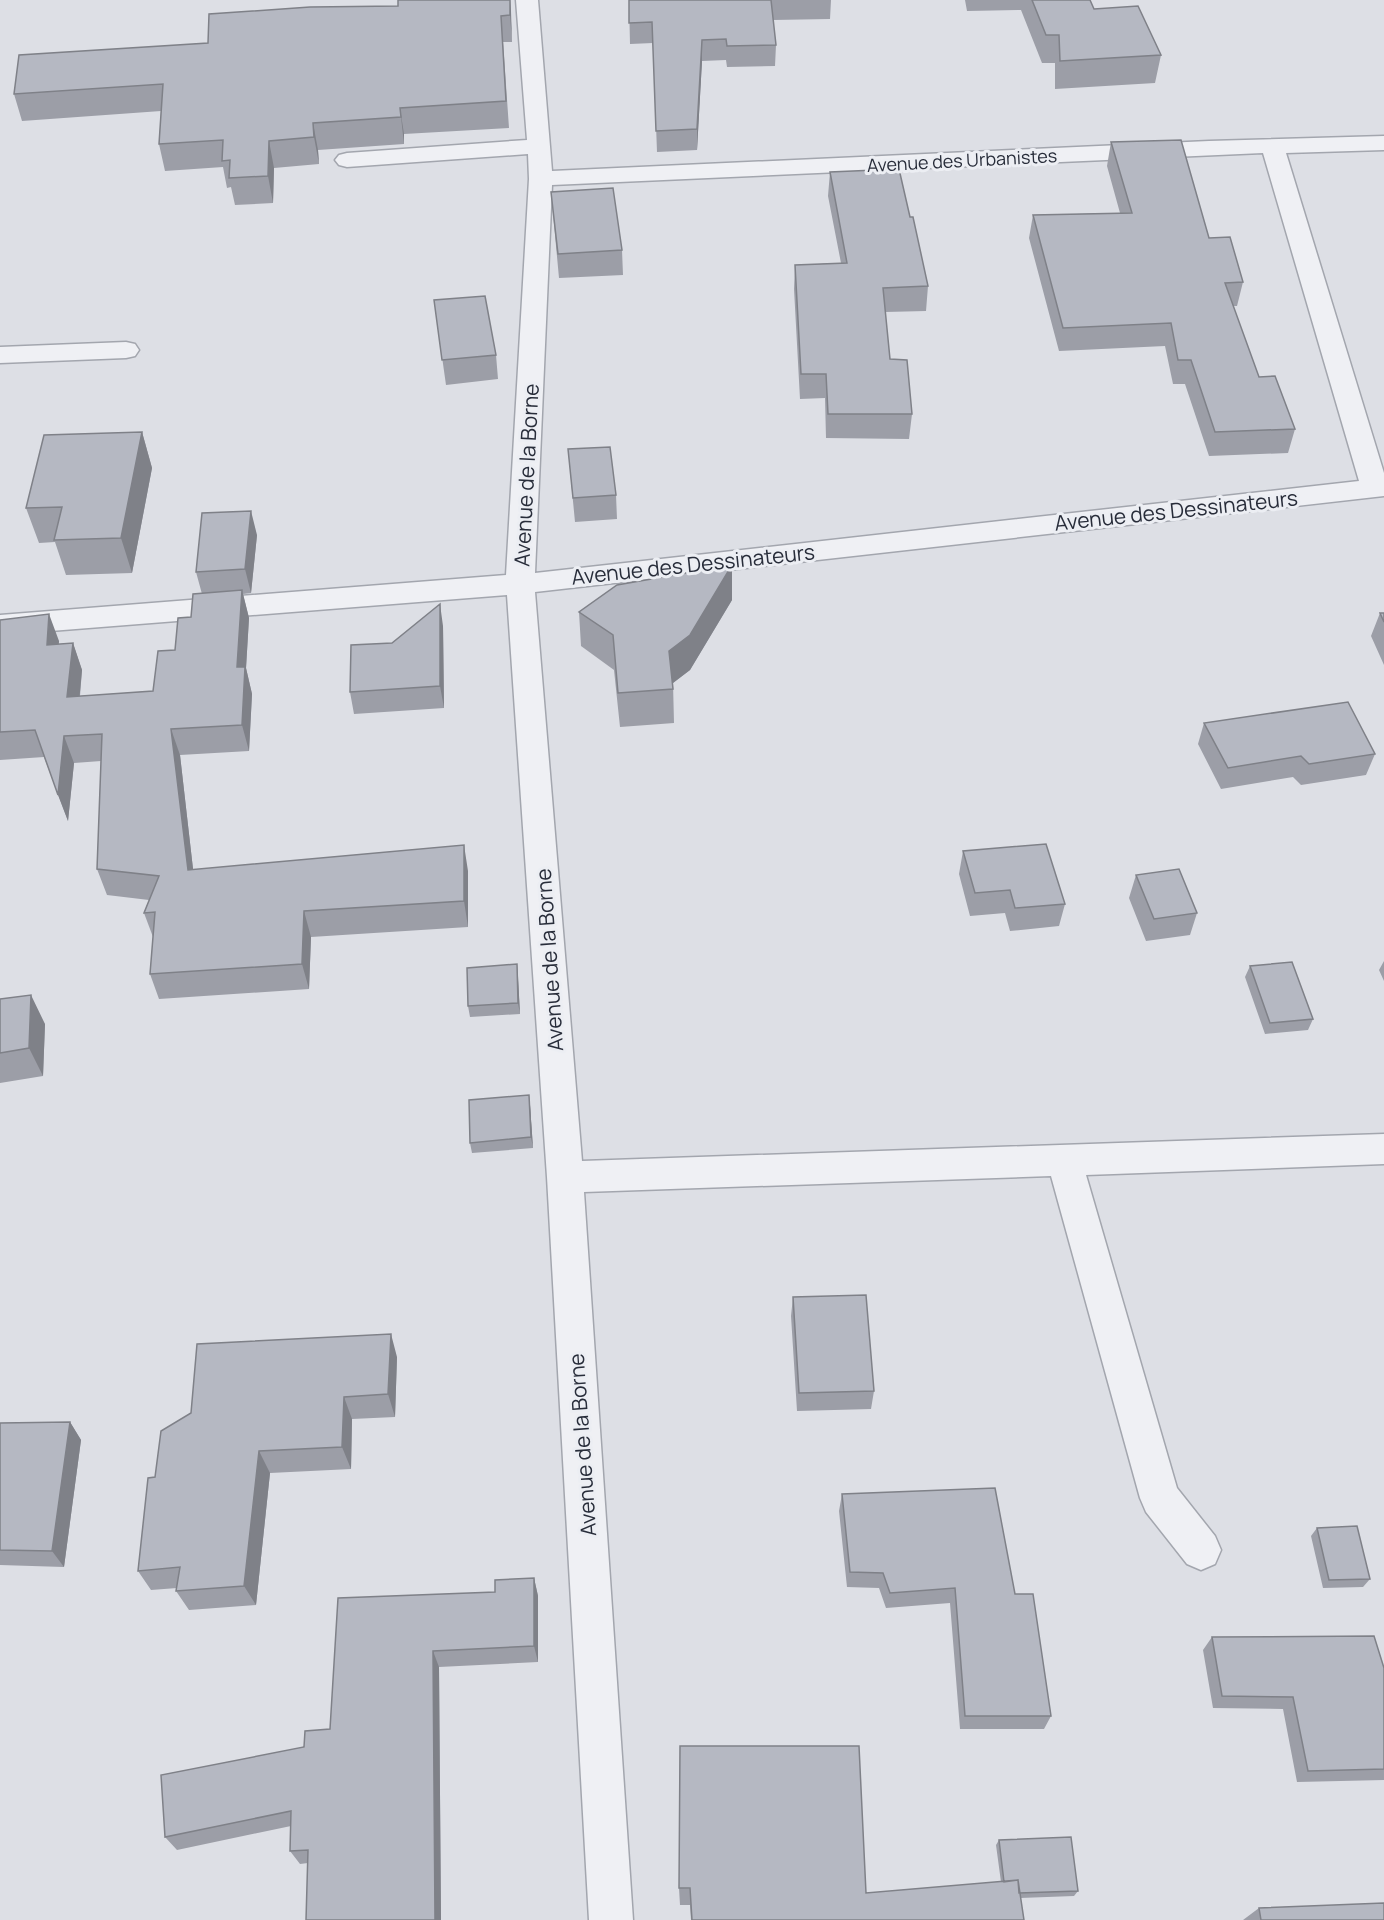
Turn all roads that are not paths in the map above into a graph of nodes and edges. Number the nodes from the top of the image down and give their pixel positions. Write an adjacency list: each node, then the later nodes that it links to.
1 (527, 0): 3 (street, Avenue de la Borne)
2 (1384, 143): 4 (street, Avenue des Urbanistes)
3 (539, 146): 5 (street); 6 (street, Avenue de la Borne)
4 (1272, 146): 6 (street, Avenue des Urbanistes); 9 (street)
5 (347, 160)
6 (541, 179): 10 (street, Avenue de la Borne)
7 (126, 350): 8 (street)
8 (0, 356)
9 (1380, 487): 10 (street, Avenue des Dessinateurs)
10 (520, 584): 11 (street, Avenue des Dessinateurs); 14 (street, Avenue de la Borne)
11 (0, 625)
12 (1384, 1149): 13 (street)
13 (1064, 1160): 14 (street); 15 (street)
14 (565, 1177): 16 (street, Avenue de la Borne)
15 (1201, 1550)
16 (611, 1920)

